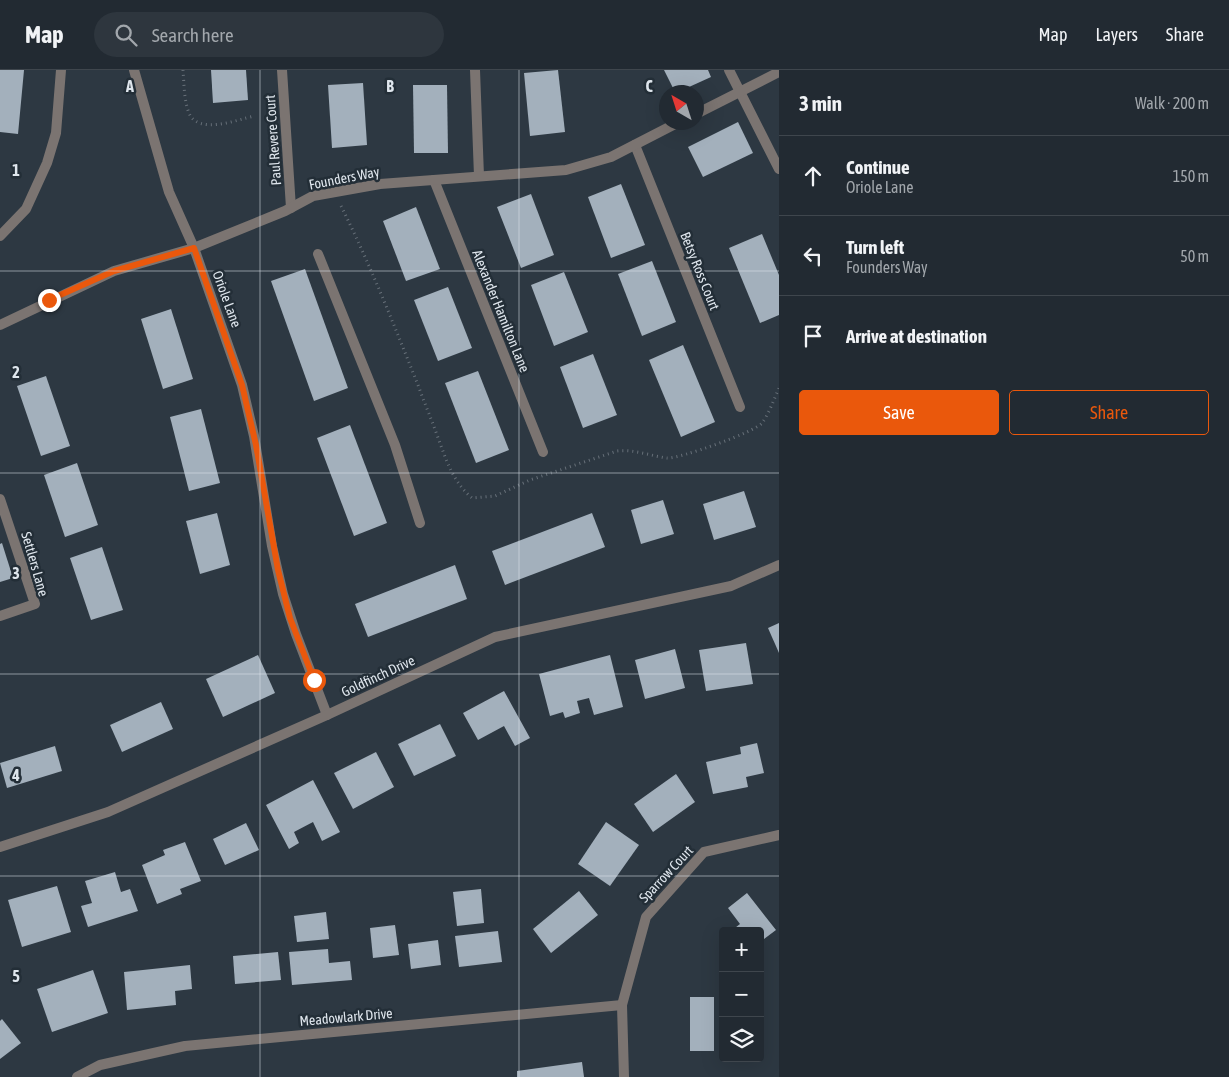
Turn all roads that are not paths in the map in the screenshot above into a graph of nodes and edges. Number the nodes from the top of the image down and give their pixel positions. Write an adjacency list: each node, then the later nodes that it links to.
1 (61, 70): 15 (street)
2 (134, 70): 16 (street, Oriole Lane)
3 (282, 70): 14 (street, Paul Revere Court)
4 (475, 70): 12 (street)
5 (729, 70): 7 (street)
6 (779, 72): 7 (street)
7 (739, 92): 8 (street); 11 (street)
8 (704, 110)
9 (664, 130): 10 (street, Founders Way)
10 (635, 145): 12 (street, Founders Way); 19 (street, Betsy Ross Court)
11 (779, 169)
12 (479, 176): 13 (street, Founders Way)
13 (434, 180): 14 (street, Founders Way); 20 (street, Alexander Hamilton Lane)
14 (291, 208): 16 (street, Founders Way)
15 (0, 236)
16 (194, 248): 18 (street, Founders Way); 25 (street, Oriole Lane)
17 (318, 254): 22 (street)
18 (0, 325)
19 (740, 408)
20 (543, 452)
21 (0, 499): 24 (street, Settlers Lane)
22 (420, 522)
23 (779, 565): 25 (street, Goldfinch Drive)
24 (0, 616)
25 (327, 715): 27 (street, Goldfinch Drive)
26 (779, 836): 28 (street, Sparrow Court)
27 (0, 847)
28 (622, 1005): 29 (street, Meadowlark Drive); 30 (street, Sparrow Court)
29 (77, 1077)
30 (624, 1077)

